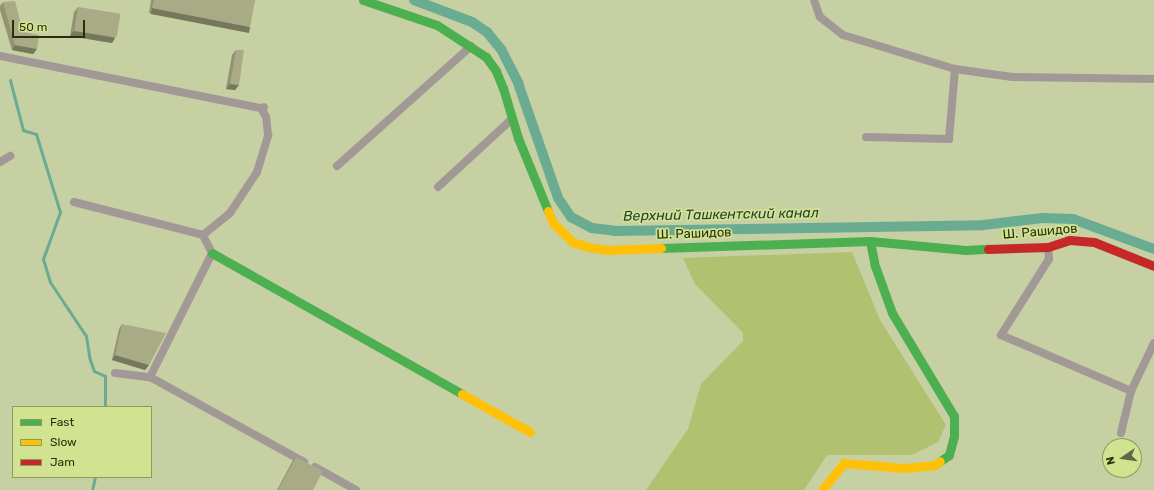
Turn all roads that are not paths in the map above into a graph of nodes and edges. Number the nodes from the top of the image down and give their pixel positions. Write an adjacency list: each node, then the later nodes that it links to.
1 (363, 0): 3 (street, Ш. Рашидов)
2 (814, 0): 5 (street)
3 (471, 46): 7 (street, Ш. Рашидов); 11 (street)
4 (0, 56): 14 (street)
5 (955, 69): 6 (street); 8 (street)
6 (1154, 79)
7 (512, 119): 12 (street); 15 (street, Ш. Рашидов)
8 (866, 136)
9 (10, 156): 10 (street)
10 (0, 162)
11 (337, 166)
12 (438, 187)
13 (74, 202): 14 (street)
14 (204, 235): 17 (street)
15 (870, 241): 16 (street, Ш. Рашидов); 27 (street)
16 (1048, 247): 18 (street, Ш. Рашидов); 22 (street)
17 (212, 254): 21 (street); 23 (street)
18 (1154, 266)
19 (1154, 343): 22 (street)
20 (115, 373): 21 (street)
21 (150, 377): 25 (street)
22 (1131, 391): 24 (street)
23 (530, 432)
24 (1121, 433)
25 (347, 488): 26 (street)
26 (356, 490)
27 (822, 490)

